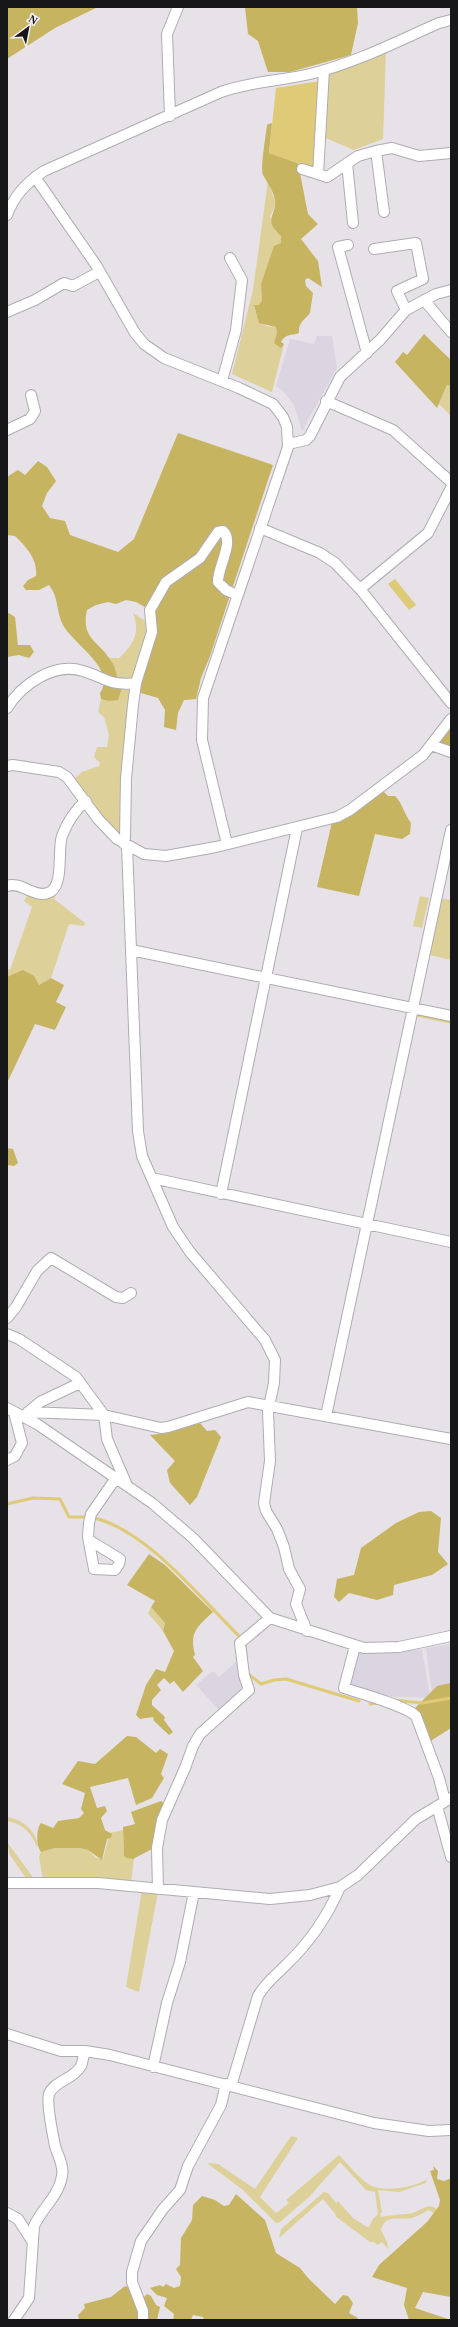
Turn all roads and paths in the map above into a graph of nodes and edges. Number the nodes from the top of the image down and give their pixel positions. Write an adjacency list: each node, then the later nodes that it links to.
1 (178, 7): 4 (street)
2 (451, 20): 3 (street)
3 (324, 70): 4 (street); 9 (street)
4 (170, 116): 10 (street)
5 (376, 150): 6 (street); 7 (street); 11 (street)
6 (451, 154)
7 (347, 163): 9 (street); 13 (street)
8 (302, 168): 9 (street)
9 (318, 174)
10 (35, 177): 12 (street); 17 (street)
11 (384, 212)
12 (7, 215)
13 (353, 222)
14 (348, 245): 23 (street)
15 (374, 248): 20 (street)
16 (230, 258): 24 (street)
17 (99, 272): 21 (street); 24 (street)
18 (451, 290): 19 (street)
19 (424, 300): 20 (street); 22 (street)
20 (406, 310): 23 (street)
21 (7, 312)
22 (451, 332)
23 (367, 353): 26 (street)
24 (222, 381): 28 (street)
25 (31, 395): 27 (street)
26 (326, 401): 28 (street); 29 (street)
27 (7, 430)
28 (288, 444): 31 (street)
29 (451, 482)
30 (451, 488): 32 (street)
31 (260, 528): 32 (street); 33 (street)
32 (360, 589): 35 (street)
33 (237, 595): 34 (street); 45 (street)
34 (136, 683): 36 (street); 44 (street)
35 (451, 703)
36 (7, 708)
37 (451, 719): 38 (street)
38 (430, 746): 39 (street); 42 (street)
39 (451, 752)
40 (9, 763): 41 (street)
41 (86, 801): 44 (street); 46 (street)
42 (297, 828): 45 (street); 48 (street)
43 (451, 830): 49 (street)
44 (125, 844): 45 (street); 47 (street)
45 (227, 844)
46 (7, 886)
47 (131, 950): 48 (street); 51 (street)
48 (267, 978): 49 (street); 52 (street)
49 (413, 1008): 50 (street); 53 (street)
50 (451, 1016)
51 (152, 1178): 52 (street); 59 (street)
52 (220, 1194): 53 (street)
53 (367, 1225): 54 (street); 62 (street)
54 (451, 1242)
55 (131, 1293): 56 (street)
56 (7, 1318)
57 (7, 1334): 58 (street)
58 (80, 1383): 60 (street); 61 (street)
59 (269, 1405): 61 (street); 62 (street); 69 (street)
60 (18, 1412): 61 (street); 64 (street); 65 (street)
61 (104, 1415): 66 (street)
62 (326, 1416): 63 (street)
63 (451, 1438)
64 (7, 1460)
65 (116, 1478): 66 (street); 67 (street)
66 (127, 1485): 68 (street)
67 (89, 1540)
68 (270, 1618): 69 (street); 76 (street)
69 (307, 1631): 71 (street)
70 (451, 1636): 71 (street)
71 (355, 1646): 72 (street)
72 (444, 1801): 73 (street); 75 (street)
73 (451, 1857)
74 (7, 1884): 76 (street)
75 (340, 1887): 77 (street); 81 (street)
76 (158, 1889): 77 (street)
77 (194, 1892): 80 (street)
78 (7, 2034): 79 (street)
79 (85, 2051): 80 (street); 84 (street)
80 (153, 2067): 81 (street)
81 (229, 2085): 82 (street); 86 (street)
82 (451, 2130)
83 (7, 2213): 84 (street)
84 (32, 2241): 85 (street)
85 (14, 2320)
86 (143, 2320)

